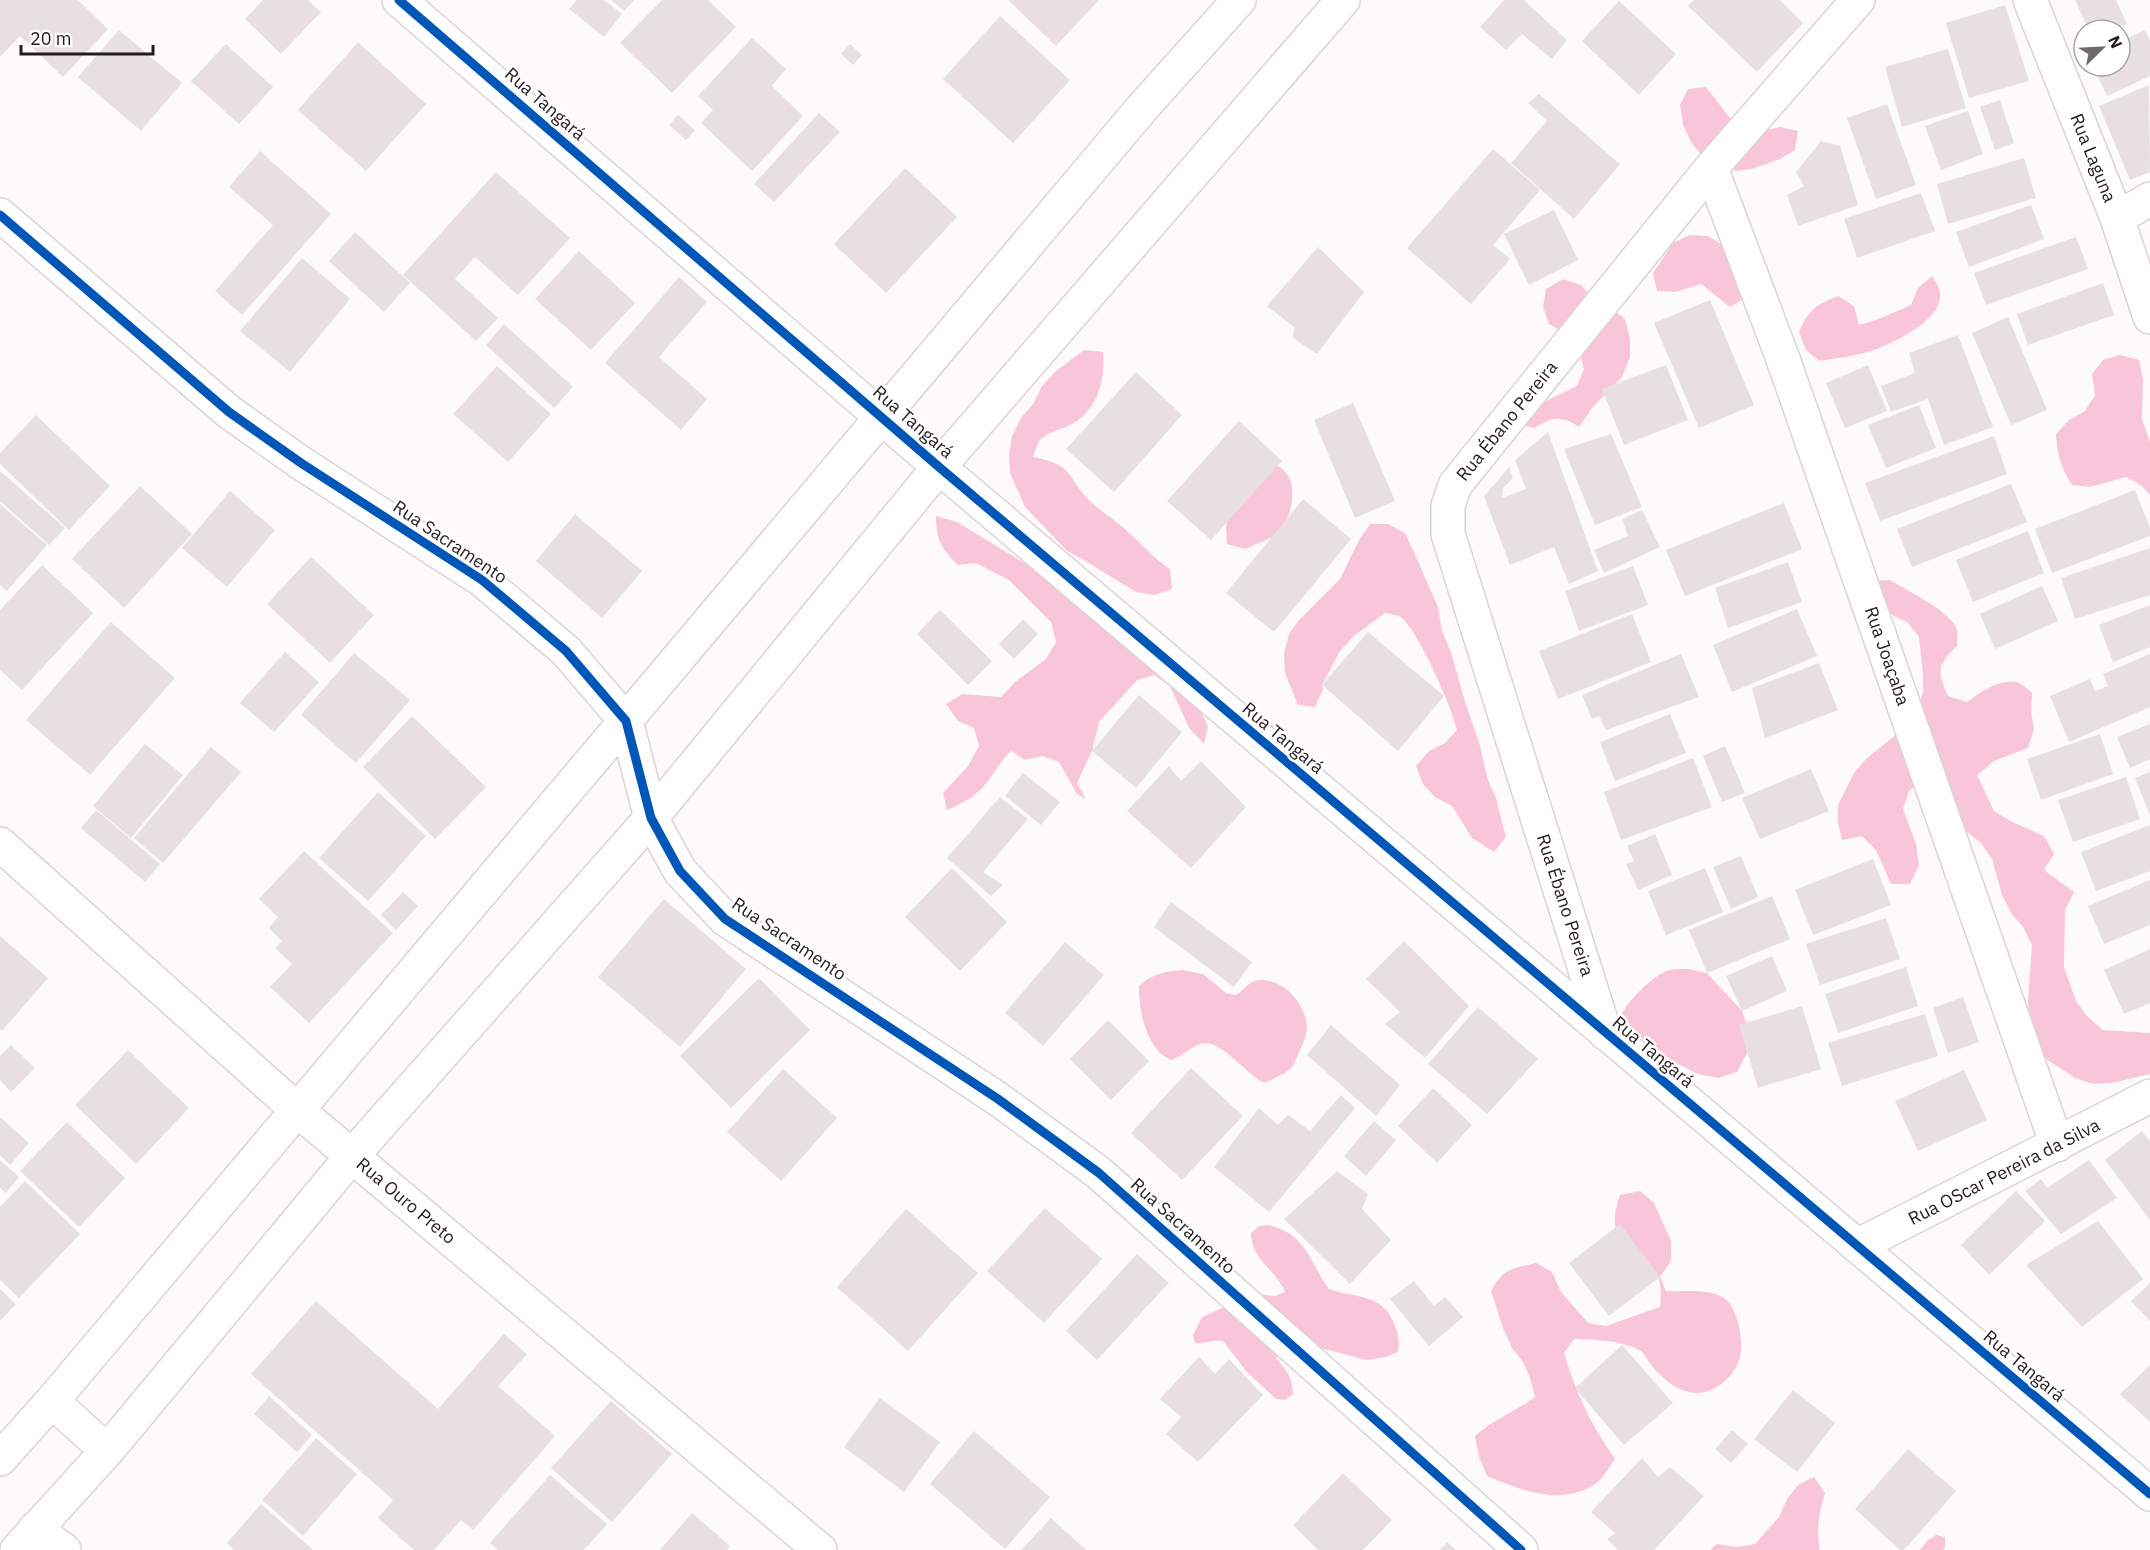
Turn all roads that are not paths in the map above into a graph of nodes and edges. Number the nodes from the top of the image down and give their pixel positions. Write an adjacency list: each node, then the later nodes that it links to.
1 (399, 0): 11 (street, Rua Tangará)
2 (1239, 0): 11 (street)
3 (1343, 0): 12 (street)
4 (1858, 0): 6 (street, Rua Ébano Pereira)
5 (2030, 0): 9 (street, Rua Laguna)
6 (1711, 168): 16 (street, Rua Ébano Pereira); 19 (street, Rua Joaçaba)
7 (2150, 199): 9 (street)
8 (0, 215): 13 (street, Rua Sacramento)
9 (2117, 218): 10 (street, Rua Laguna)
10 (2150, 317)
11 (882, 417): 12 (street, Rua Tangará); 13 (street)
12 (939, 467): 14 (street); 16 (street, Rua Tangará)
13 (626, 721): 14 (street, Rua Sacramento); 18 (street)
14 (651, 819): 20 (street); 29 (street, Rua Sacramento)
15 (0, 844): 18 (street, Rua Ouro Preto)
16 (1605, 1033): 21 (street, Rua Tangará)
17 (2150, 1096): 19 (street, Rua OScar Pereira da Silva)
18 (296, 1109): 20 (street, Rua Ouro Preto); 22 (street)
19 (2057, 1145): 21 (street, Rua OScar Pereira da Silva)
20 (352, 1155): 23 (street); 28 (street, Rua Ouro Preto)
21 (1857, 1246): 25 (street, Rua Tangará)
22 (52, 1401): 23 (street); 24 (street)
23 (107, 1450): 26 (street)
24 (0, 1459)
25 (2150, 1494)
26 (26, 1540): 27 (street)
27 (64, 1550)
28 (820, 1550)
29 (1521, 1550)

